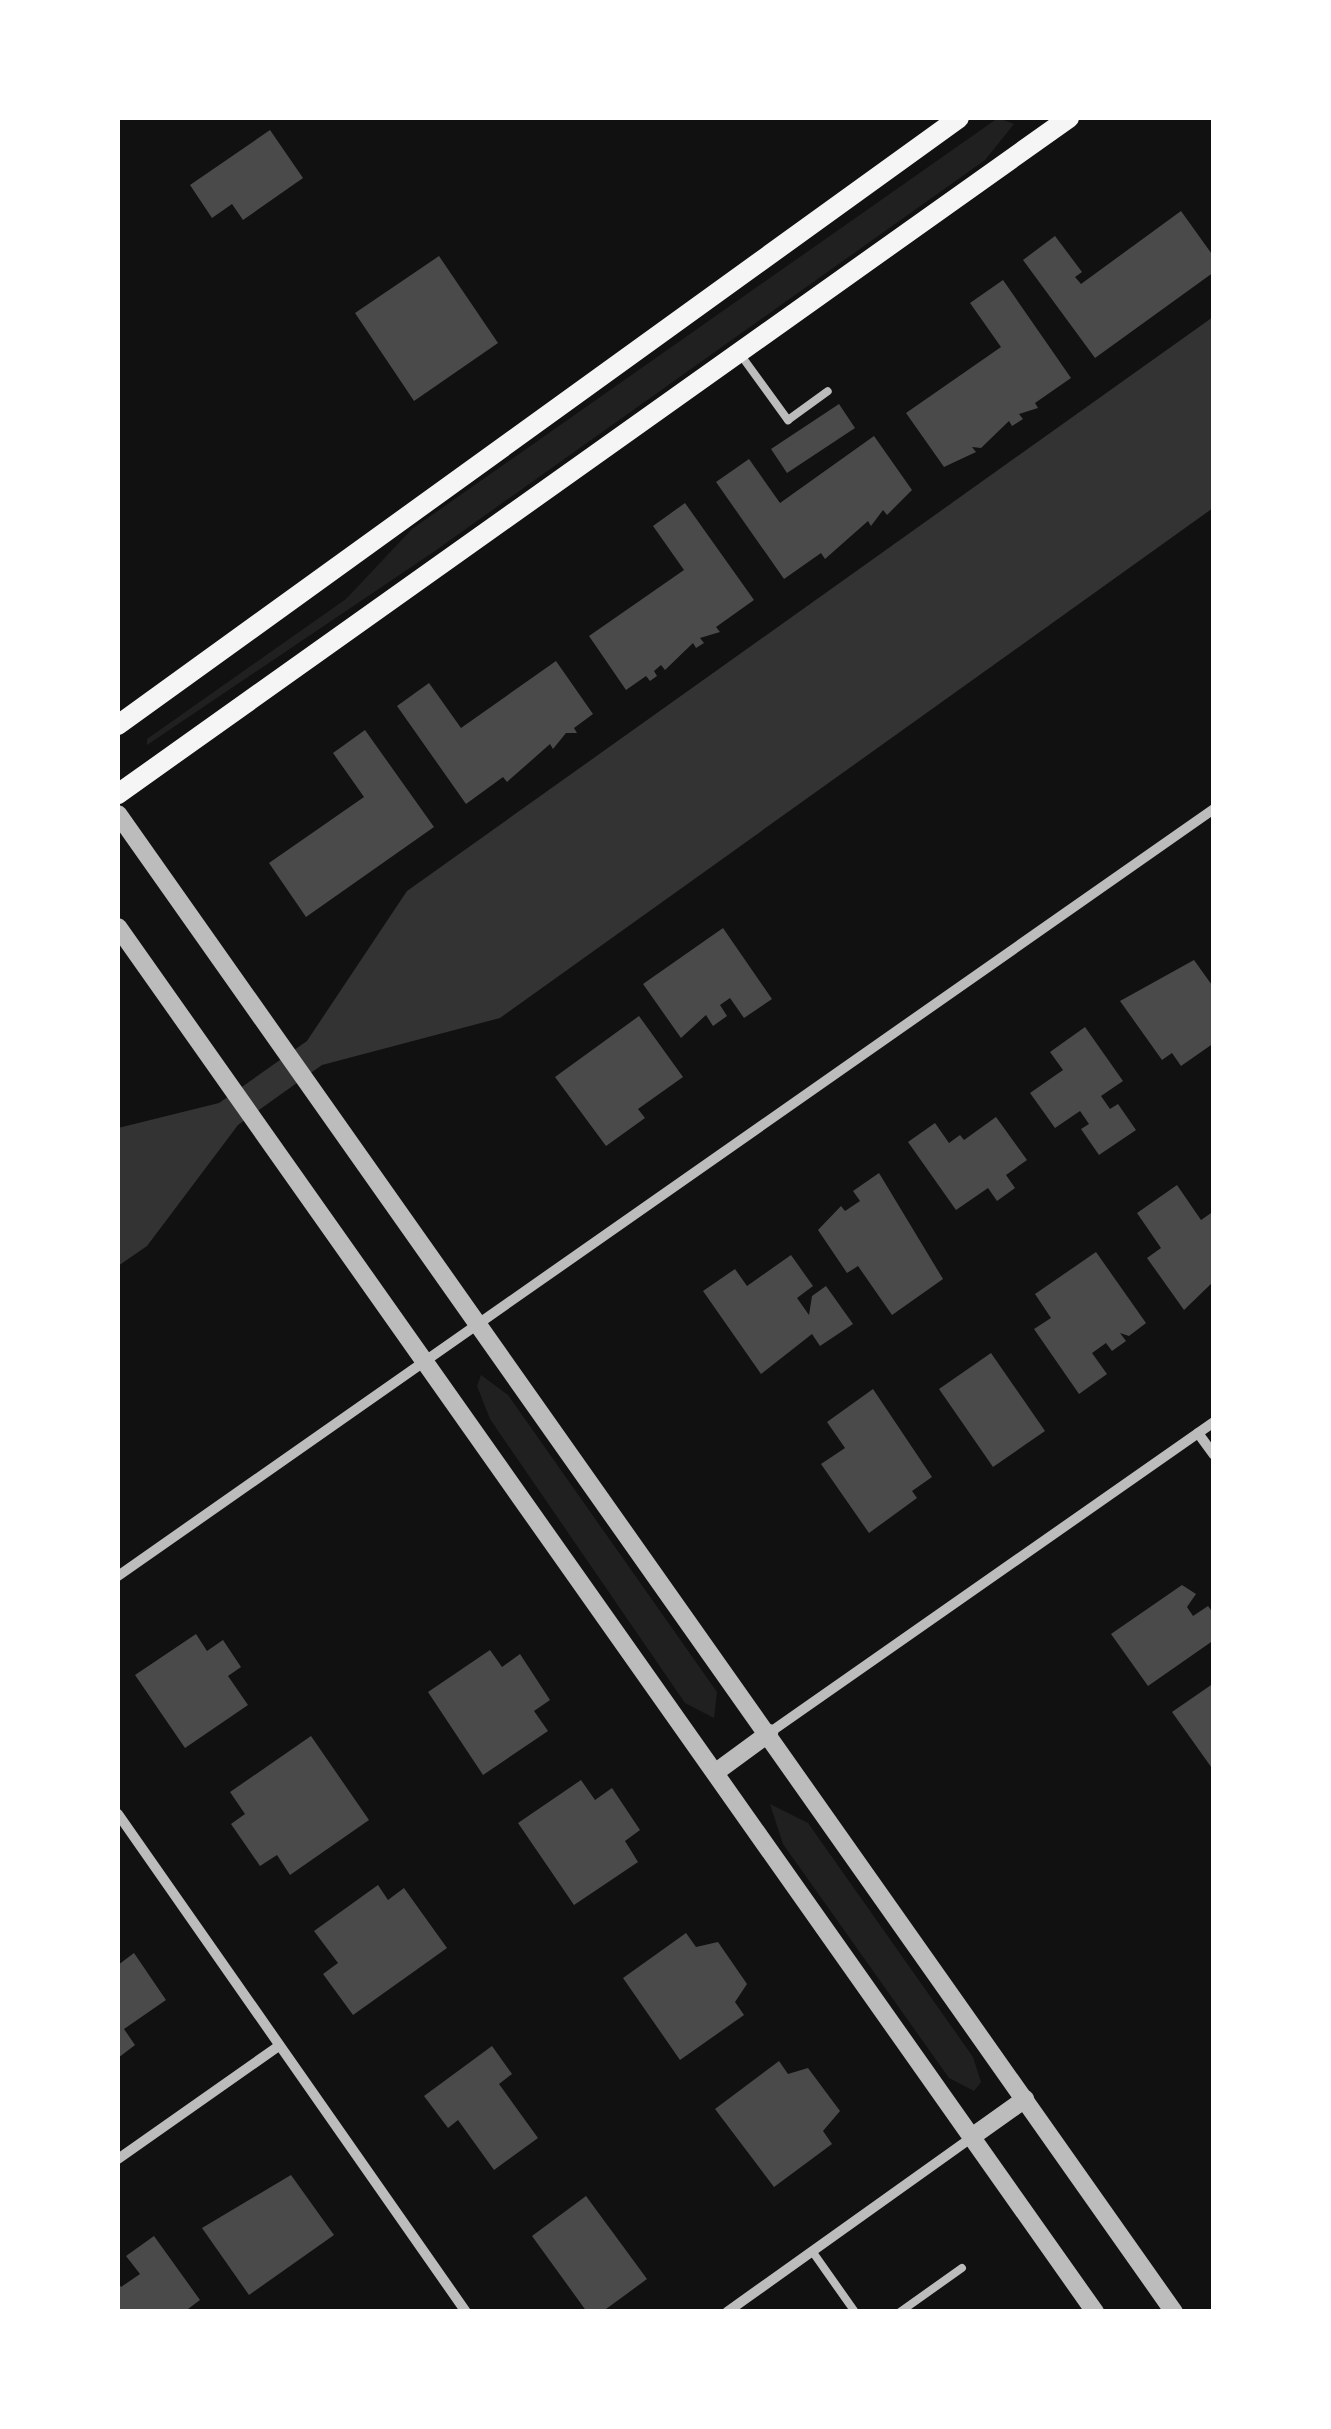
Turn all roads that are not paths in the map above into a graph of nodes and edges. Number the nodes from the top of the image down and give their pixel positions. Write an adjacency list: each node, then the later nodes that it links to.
1 (958, 118): 5 (main road)
2 (1068, 118): 3 (main road)
3 (738, 352): 4 (lane); 6 (main road)
4 (828, 390)
5 (118, 725)
6 (118, 794)
7 (1214, 809): 10 (street)
8 (118, 814): 10 (street)
9 (118, 926): 11 (street)
10 (480, 1326): 11 (street); 16 (street)
11 (428, 1362): 15 (street); 17 (street)
12 (1214, 1422): 13 (street)
13 (1198, 1433): 14 (street); 16 (street)
14 (1214, 1455)
15 (118, 1576)
16 (768, 1734): 17 (street); 20 (street)
17 (716, 1772): 21 (street)
18 (118, 1814): 19 (street)
19 (279, 2046): 22 (street); 25 (street)
20 (1025, 2099): 21 (street); 30 (street)
21 (973, 2136): 23 (street); 29 (street)
22 (118, 2160)
23 (812, 2251): 26 (street); 27 (lane)
24 (962, 2268): 28 (lane)
25 (466, 2312)
26 (727, 2312)
27 (855, 2312)
28 (900, 2312)
29 (1094, 2312)
30 (1174, 2312)

